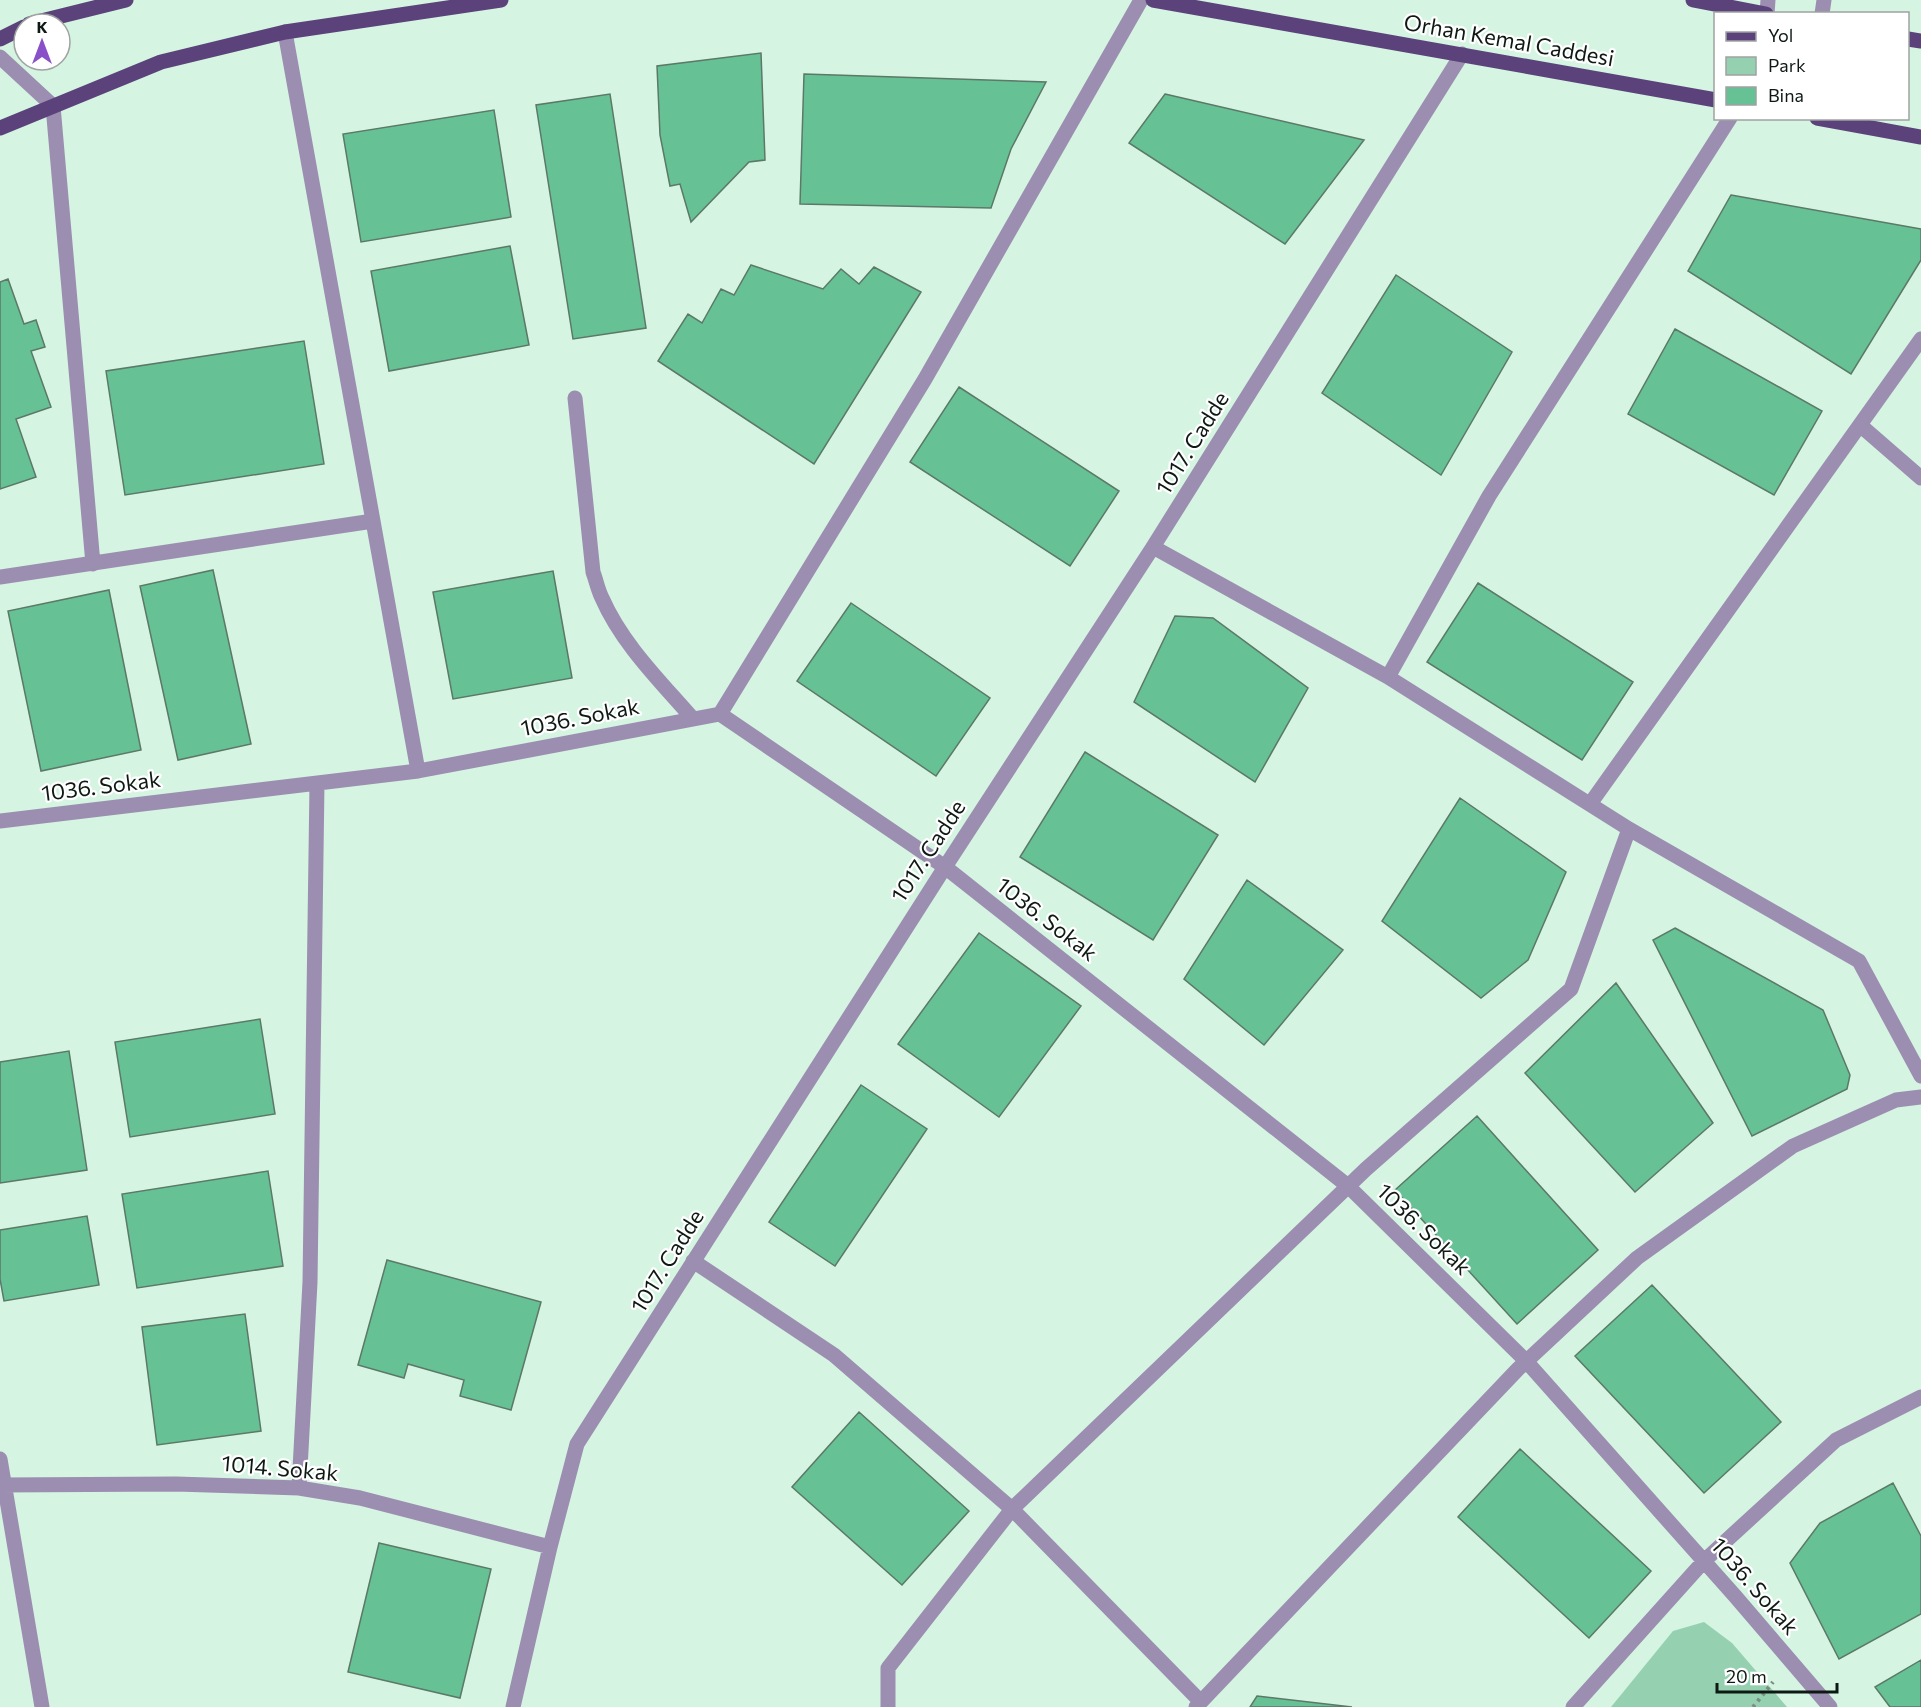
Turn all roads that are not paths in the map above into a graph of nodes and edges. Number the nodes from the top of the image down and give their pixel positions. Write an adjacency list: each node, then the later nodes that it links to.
1 (126, 0): 7 (main road)
2 (501, 0): 8 (main road)
3 (1141, 0): 26 (street)
4 (1153, 0): 9 (main road, Orhan Kemal Caddesi)
5 (1693, 0): 6 (main road)
6 (1756, 12)
7 (72, 13)
8 (285, 32): 12 (main road); 21 (street)
9 (1462, 54): 11 (main road, Orhan Kemal Caddesi); 22 (street, 1017. Cadde)
10 (0, 57): 12 (street)
11 (1714, 100)
12 (52, 106): 15 (main road); 23 (street)
13 (1729, 120): 25 (street)
14 (1828, 120): 16 (main road)
15 (0, 128)
16 (1921, 137)
17 (1921, 339): 19 (street)
18 (575, 398): 27 (street)
19 (1860, 425): 20 (street); 30 (street)
20 (1921, 478)
21 (373, 521): 23 (street); 28 (street)
22 (1153, 547): 25 (street); 33 (street, 1017. Cadde)
23 (93, 564): 24 (street)
24 (0, 577)
25 (1388, 677): 30 (street)
26 (720, 714): 27 (street, 1036. Sokak); 33 (street, 1036. Sokak)
27 (693, 719): 28 (street, 1036. Sokak)
28 (418, 771): 29 (street, 1036. Sokak)
29 (316, 783): 31 (street, 1036. Sokak); 42 (street)
30 (1590, 804): 32 (street)
31 (0, 821)
32 (1629, 829): 34 (street); 36 (street)
33 (945, 867): 36 (street, 1036. Sokak); 37 (street, 1017. Cadde)
34 (1921, 1076)
35 (1921, 1097): 38 (street)
36 (1348, 1186): 38 (street, 1036. Sokak); 43 (street)
37 (693, 1261): 43 (street); 44 (street, 1017. Cadde)
38 (1526, 1361): 45 (street, 1036. Sokak); 46 (street)
39 (1921, 1397): 45 (street)
40 (0, 1459): 41 (street)
41 (3, 1484): 42 (street, 1014. Sokak); 47 (street)
42 (298, 1488): 44 (street, 1014. Sokak)
43 (1012, 1509): 46 (street); 49 (street)
44 (550, 1547): 48 (street, 1017. Cadde)
45 (1704, 1561): 50 (street); 51 (street, 1036. Sokak)
46 (1199, 1705)
47 (42, 1707)
48 (513, 1707)
49 (888, 1707)
50 (1573, 1707)
51 (1830, 1707)

